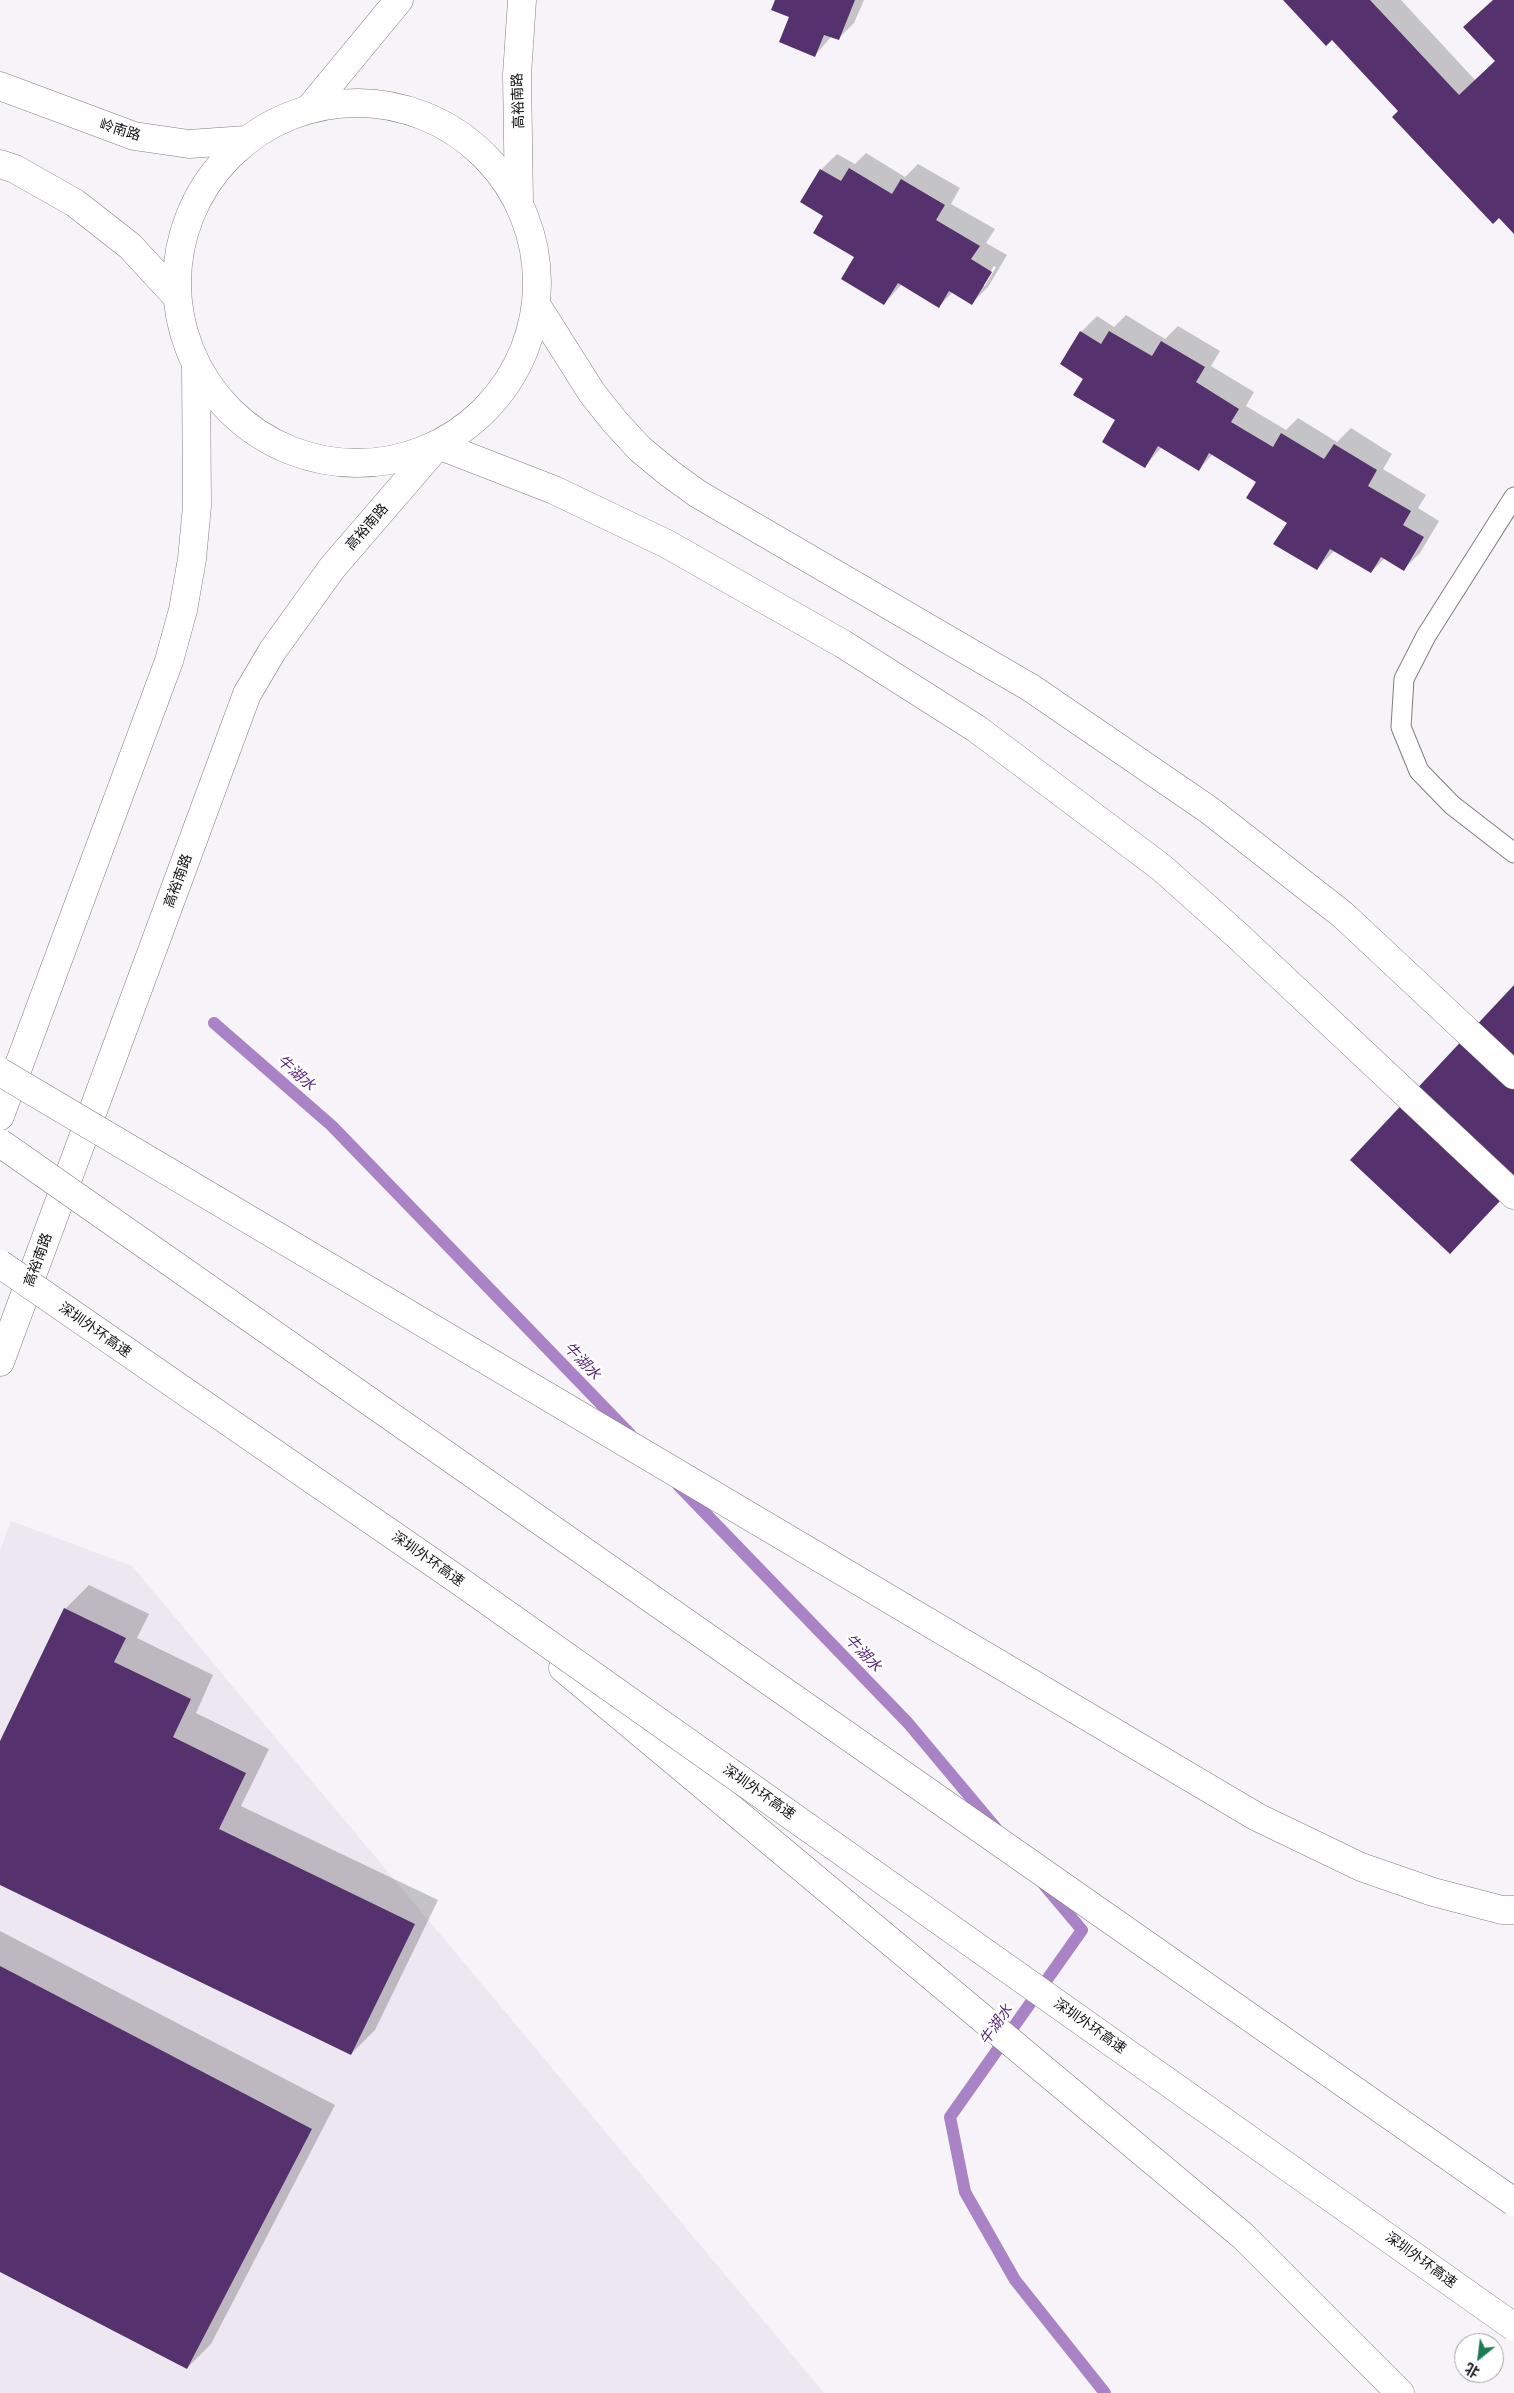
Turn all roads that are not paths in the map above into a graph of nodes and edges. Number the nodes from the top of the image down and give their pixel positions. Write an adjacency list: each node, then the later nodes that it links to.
1 (399, 0): 4 (main road)
2 (522, 0): 7 (main road, 高裕南路)
3 (0, 86): 5 (main road, 岭南路)
4 (309, 109): 5 (main road); 7 (main road)
5 (246, 140): 8 (main road)
6 (0, 164): 8 (main road)
7 (519, 203): 9 (main road)
8 (177, 297): 10 (main road)
9 (537, 306): 11 (main road); 15 (main road)
10 (196, 364): 11 (main road); 16 (main road)
11 (438, 445): 18 (main road); 20 (main road, 高裕南路)
12 (1514, 497): 13 (lane)
13 (1514, 853)
14 (0, 1072): 22 (main road, bridge)
15 (1514, 1075)
16 (0, 1116)
17 (0, 1143): 23 (main road, bridge)
18 (1514, 1195)
19 (0, 1264): 21 (main road, 深圳外环高速, bridge)
20 (0, 1362)
21 (461, 1582): 24 (main road, 深圳外环高速, bridge); 25 (main road, bridge)
22 (1514, 1910)
23 (1514, 2202)
24 (1514, 2327)
25 (1400, 2393)

